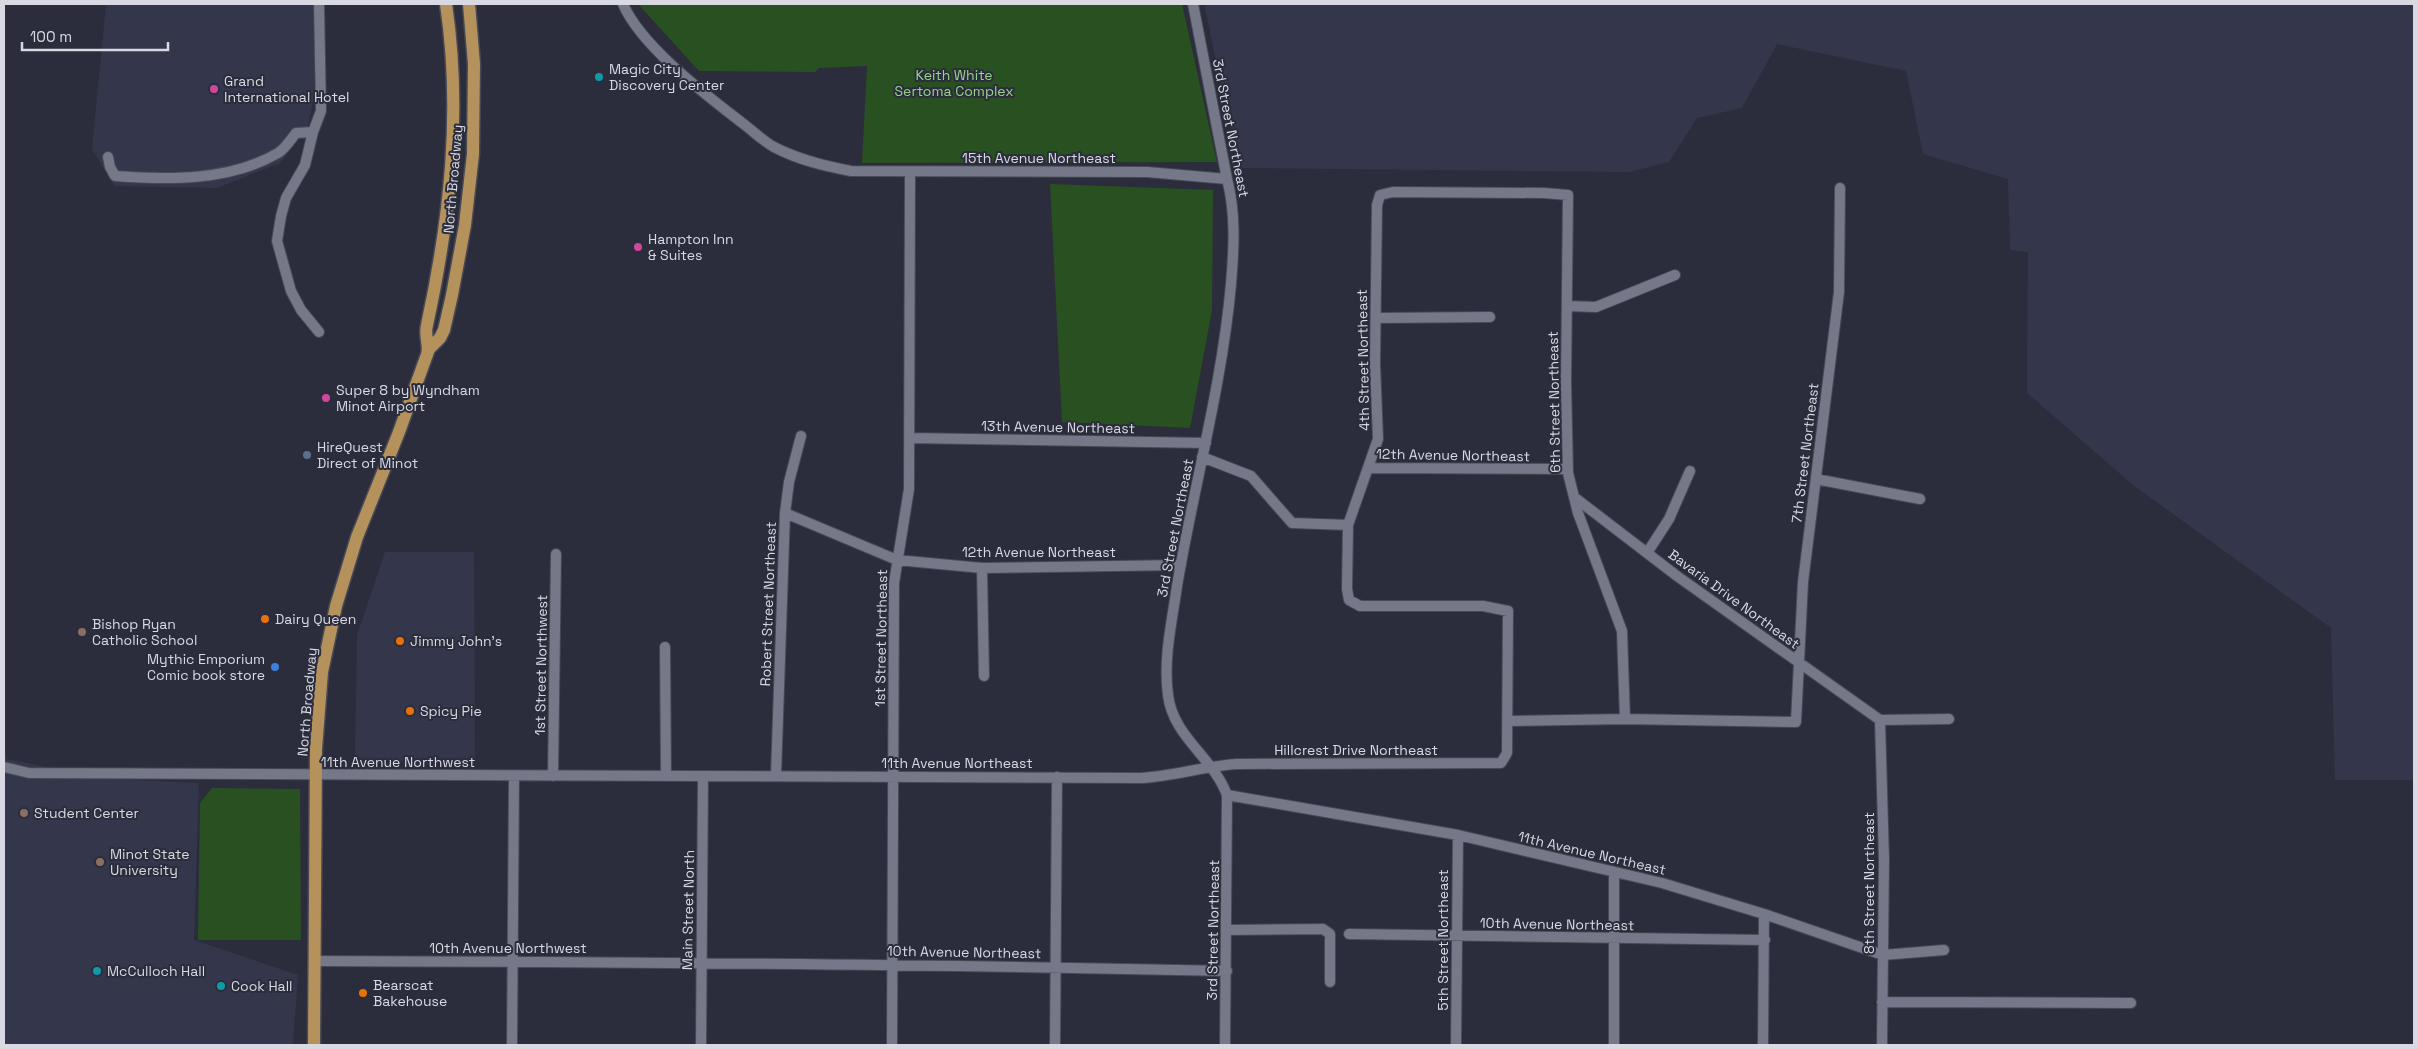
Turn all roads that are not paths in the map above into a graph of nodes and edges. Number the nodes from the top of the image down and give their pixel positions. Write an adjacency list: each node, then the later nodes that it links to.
1 (319, 4): 6 (street)
2 (446, 4): 17 (main road, North Broadway)
3 (469, 4): 17 (main road, North Broadway)
4 (623, 4): 8 (street, 15th Avenue Northeast)
5 (1193, 4): 9 (street, 3rd Street Northeast)
6 (313, 132): 7 (street); 16 (street)
7 (108, 157)
8 (910, 173): 9 (street, 15th Avenue Northeast); 19 (street, 1st Street Northeast)
9 (1226, 179): 20 (street, 3rd Street Northeast)
10 (1840, 188): 25 (street, 7th Street Northeast)
11 (1377, 205): 13 (street, 6th Street Northeast); 15 (street, 4th Street Northeast)
12 (1675, 275): 13 (street)
13 (1567, 306): 23 (street, 6th Street Northeast)
14 (1490, 317): 15 (street)
15 (1376, 318): 22 (street, 4th Street Northeast)
16 (319, 332)
17 (428, 349): 44 (main road, North Broadway)
18 (801, 436): 28 (street, Robert Street Northeast)
19 (909, 438): 20 (street, 13th Avenue Northeast); 32 (street, 1st Street Northeast)
20 (1206, 443): 21 (street, 3rd Street Northeast)
21 (1202, 457): 29 (street); 33 (street, 3rd Street Northeast)
22 (1369, 468): 23 (street, 12th Avenue Northeast); 29 (street, 4th Street Northeast)
23 (1568, 470): 26 (street, 6th Street Northeast)
24 (1690, 471): 30 (street)
25 (1816, 479): 27 (street); 36 (street, 7th Street Northeast)
26 (1574, 497): 30 (street, Bavaria Drive Northeast); 38 (street, 6th Street Northeast)
27 (1920, 498)
28 (785, 513): 32 (street, 12th Avenue Northeast); 45 (street, Robert Street Northeast)
29 (1348, 525): 41 (street, 4th Street Northeast)
30 (1647, 553): 36 (street, Bavaria Drive Northeast)
31 (556, 554): 47 (street, 1st Street Northwest)
32 (897, 560): 34 (street, 12th Avenue Northeast); 50 (street, 1st Street Northeast)
33 (1181, 565): 34 (street, 12th Avenue Northeast); 42 (street, 3rd Street Northeast)
34 (982, 568): 37 (street)
35 (665, 647): 48 (street)
36 (1799, 663): 38 (street, 7th Street Northeast); 40 (street, Bavaria Drive Northeast)
37 (984, 676)
38 (1625, 719): 41 (street)
39 (1950, 719): 40 (street)
40 (1880, 720): 62 (street, 8th Street Northeast)
41 (1508, 721): 42 (street, Hillcrest Drive Northeast)
42 (1210, 766): 51 (street, 11th Avenue Northeast); 52 (street, 3rd Street Northeast)
43 (4, 767): 44 (street, 11th Avenue Northwest)
44 (316, 775): 46 (street, 11th Avenue Northwest); 63 (main road, North Broadway)
45 (776, 775): 49 (street, 11th Avenue Northeast); 50 (street, 11th Avenue Northeast)
46 (514, 776): 47 (street, 11th Avenue Northwest); 64 (street)
47 (553, 776): 48 (street, 11th Avenue Northwest)
48 (666, 776): 49 (street, 11th Avenue Northwest)
49 (703, 776): 65 (street, Main Street North)
50 (893, 776): 51 (street, 11th Avenue Northeast); 66 (street, 1st Street Northeast)
51 (1057, 777): 67 (street)
52 (1227, 795): 53 (street, 11th Avenue Northeast); 56 (street, 3rd Street Northeast)
53 (1458, 835): 54 (street, 11th Avenue Northeast); 58 (street, 5th Street Northeast)
54 (1614, 872): 55 (street, 11th Avenue Northeast); 59 (street)
55 (1764, 914): 60 (street); 62 (street, 11th Avenue Northeast)
56 (1227, 930): 68 (street, 3rd Street Northeast); 69 (street)
57 (1349, 934): 58 (street, 10th Avenue Northeast)
58 (1457, 937): 59 (street, 10th Avenue Northeast); 78 (street, 5th Street Northeast)
59 (1614, 938): 60 (street, 10th Avenue Northeast); 79 (street)
60 (1765, 940): 80 (street)
61 (1944, 950): 62 (street, 11th Avenue Northeast)
62 (1883, 955): 70 (street, 8th Street Northeast)
63 (315, 961): 64 (street, 10th Avenue Northwest); 72 (main road, North Broadway)
64 (512, 961): 65 (street, 10th Avenue Northwest); 73 (street)
65 (701, 964): 66 (street, 10th Avenue Northeast); 74 (street, Main Street North)
66 (892, 964): 67 (street, 10th Avenue Northeast); 75 (street, 1st Street Northeast)
67 (1055, 967): 68 (street, 10th Avenue Northeast); 76 (street)
68 (1227, 971): 77 (street, 3rd Street Northeast)
69 (1330, 982)
70 (1882, 1002): 71 (street); 81 (street, 8th Street Northeast)
71 (2131, 1003)
72 (314, 1045)
73 (512, 1045)
74 (701, 1045)
75 (892, 1045)
76 (1055, 1045)
77 (1225, 1045)
78 (1456, 1045)
79 (1614, 1045)
80 (1763, 1045)
81 (1882, 1045)

